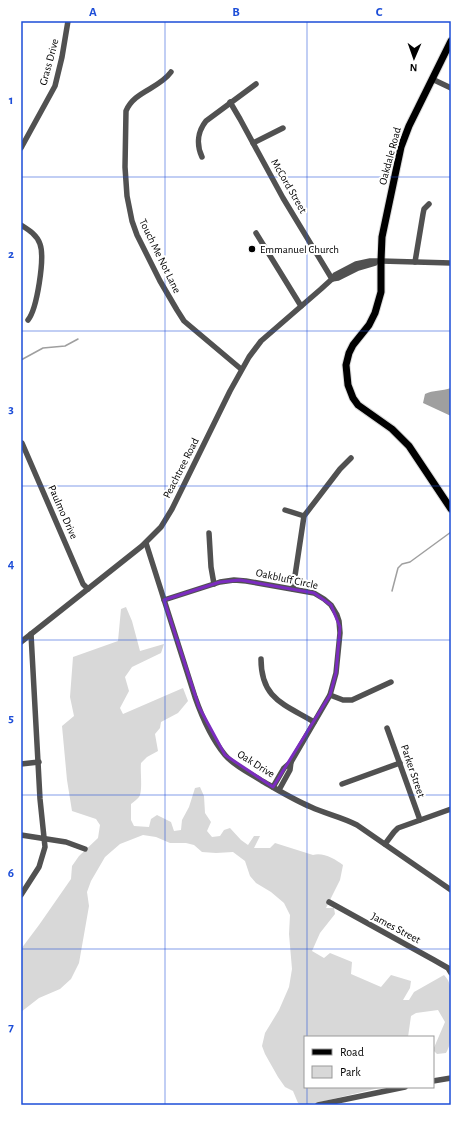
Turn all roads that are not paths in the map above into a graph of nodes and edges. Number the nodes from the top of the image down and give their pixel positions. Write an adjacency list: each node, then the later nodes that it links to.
1 (68, 21): 10 (street, Grass Drive)
2 (451, 41): 4 (main road, Oakdale Road)
3 (171, 72): 21 (street, Touch Me Not Lane)
4 (432, 79): 6 (street); 15 (main road, Oakdale Road)
5 (256, 84): 7 (street)
6 (451, 88)
7 (230, 102): 9 (street, McCord Street); 11 (street)
8 (283, 128): 9 (street)
9 (253, 143): 18 (street, McCord Street)
10 (21, 148)
11 (202, 157)
12 (429, 204): 16 (street)
13 (21, 225): 20 (street)
14 (256, 233): 19 (street)
15 (381, 260): 16 (street, Peachtree Road); 18 (street, Peachtree Road); 24 (main road, Oakdale Road)
16 (415, 262): 17 (street, Peachtree Road)
17 (451, 263)
18 (332, 279): 19 (street, Peachtree Road)
19 (301, 306): 21 (street, Peachtree Road)
20 (28, 320)
21 (242, 369): 28 (street, Peachtree Road)
22 (22, 443): 30 (street, Paulmo Drive)
23 (352, 458): 26 (street)
24 (451, 509)
25 (285, 510): 26 (street)
26 (304, 516): 31 (street)
27 (209, 533): 29 (street)
28 (146, 543): 30 (street, Peachtree Road); 32 (street, Oak Drive)
29 (214, 584): 31 (street, Oakbluff Circle); 32 (street, Oakbluff Circle)
30 (88, 589): 33 (street, Peachtree Road)
31 (293, 589): 37 (street, Oakbluff Circle)
32 (164, 600): 45 (street, Oak Drive)
33 (31, 634): 34 (street, Peachtree Road); 40 (street)
34 (21, 642)
35 (261, 659): 38 (street)
36 (391, 682): 37 (street)
37 (330, 695): 38 (street, Oakbluff Circle)
38 (314, 722): 41 (street, Oakbluff Circle)
39 (387, 728): 42 (street, Parker Street)
40 (38, 762): 43 (street); 50 (street)
41 (291, 762): 45 (street, Oakbluff Circle); 46 (street, Oakbluff Circle)
42 (400, 763): 44 (street); 48 (street, Parker Street)
43 (21, 764)
44 (342, 784)
45 (273, 787): 46 (street, Oak Drive)
46 (279, 790): 51 (street, Oak Drive)
47 (451, 809): 48 (street)
48 (420, 820): 51 (street)
49 (21, 835): 50 (street)
50 (45, 838): 52 (street); 54 (street)
51 (385, 844): 53 (street, Oak Drive)
52 (85, 849)
53 (451, 890)
54 (21, 894)
55 (329, 902): 56 (street, James Street)
56 (451, 973)
57 (451, 1078): 58 (street)
58 (434, 1081)
59 (400, 1088): 60 (street)
60 (318, 1105)

